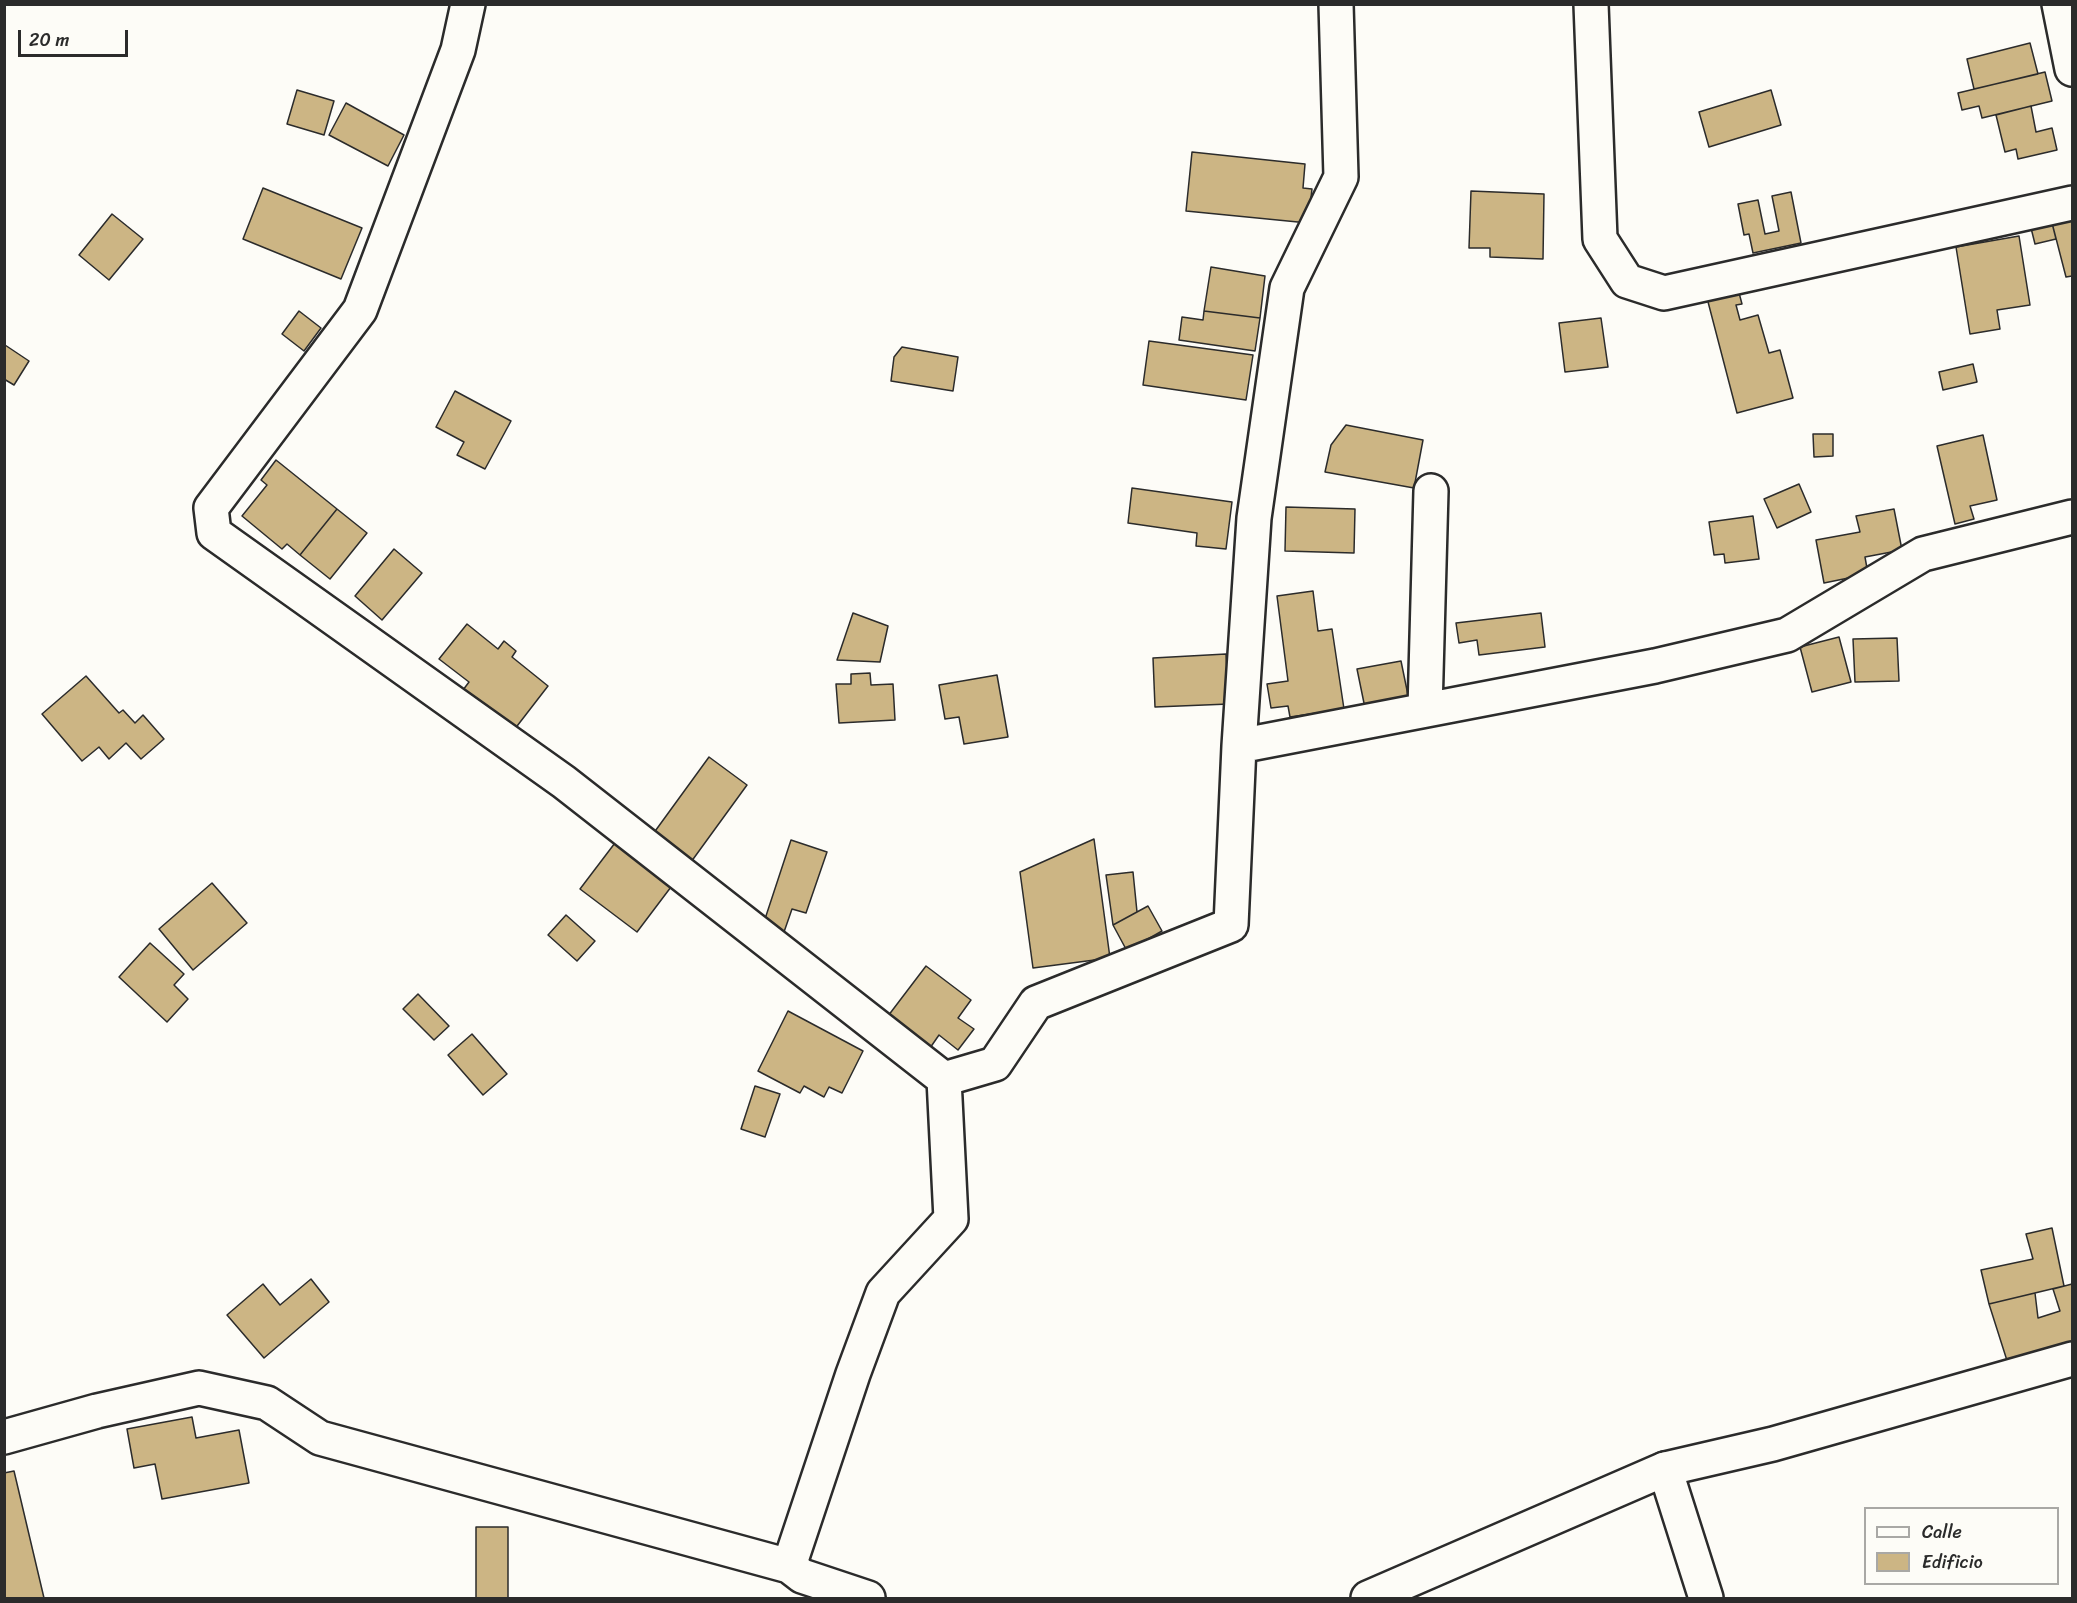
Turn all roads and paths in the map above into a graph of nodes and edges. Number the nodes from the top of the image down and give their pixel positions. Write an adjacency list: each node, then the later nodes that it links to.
1 (468, 4): 11 (street)
2 (1336, 4): 10 (street)
3 (1591, 4): 6 (street)
4 (2059, 4): 5 (street)
5 (2073, 69)
6 (2073, 203)
7 (1431, 490): 9 (street)
8 (2073, 517): 9 (street)
9 (1425, 710): 10 (street)
10 (1239, 746): 11 (street)
11 (944, 1079): 15 (street)
12 (2073, 1359): 14 (street)
13 (4, 1437): 15 (street)
14 (1665, 1469): 17 (street); 18 (street)
15 (795, 1571): 16 (street)
16 (863, 1597)
17 (1368, 1599)
18 (1706, 1599)

